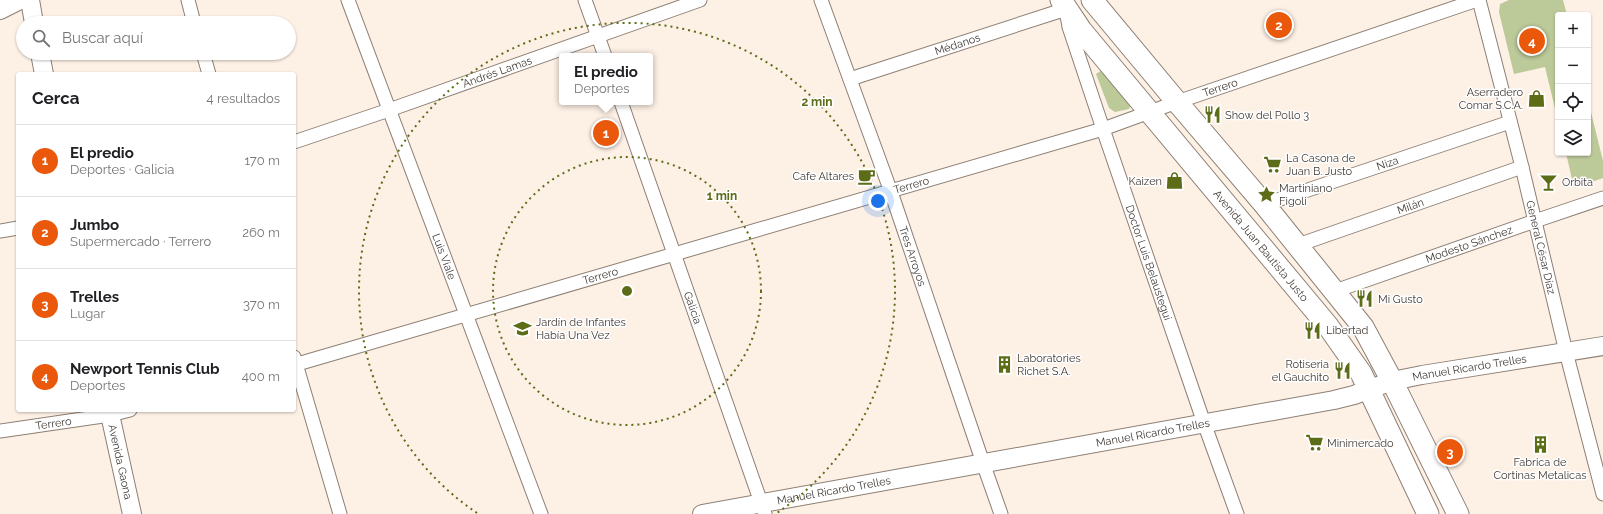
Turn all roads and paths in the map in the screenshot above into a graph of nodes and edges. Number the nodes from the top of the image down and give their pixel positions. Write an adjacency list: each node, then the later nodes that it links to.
1 (20, 0): 11 (street)
2 (30, 0): 12 (street)
3 (188, 0): 13 (street)
4 (348, 0): 23 (street, Luis Viale)
5 (585, 0): 14 (street)
6 (700, 0): 14 (street, Andrés Lamas)
7 (821, 0): 20 (street, Tres Arroyos)
8 (1092, 0): 21 (main road)
9 (1478, 0): 21 (street, Terrero); 25 (street, General César Díaz)
10 (1063, 5): 20 (street, Médanos); 24 (main road, Avenida Juan Bautista Justo); 26 (street, Doctor Luis Belaustegui)
11 (0, 10)
12 (33, 16)
13 (192, 16)
14 (598, 36): 15 (street); 23 (street, Andrés Lamas)
15 (604, 53)
16 (41, 60): 18 (street)
17 (205, 60): 19 (street)
18 (44, 72)
19 (208, 72)
20 (850, 79): 29 (street, Tres Arroyos)
21 (1177, 102): 24 (street, Terrero); 31 (main road)
22 (622, 105): 36 (street, Galicia)
23 (389, 110): 27 (street, Andrés Lamas); 38 (street, Luis Viale)
24 (1151, 113): 26 (street, Terrero); 44 (main road, Avenida Juan Bautista Justo)
25 (1510, 122): 28 (street, General César Díaz); 31 (street, Niza)
26 (1104, 129): 29 (street, Terrero); 46 (street, Doctor Luis Belaustegui)
27 (296, 141)
28 (1522, 167): 32 (street, General César Díaz); 35 (street, Milán)
29 (891, 192): 36 (street, Terrero); 48 (street, Tres Arroyos)
30 (1603, 198): 32 (street, Modesto Sánchez)
31 (1264, 204): 35 (main road)
32 (1535, 221): 37 (street, Modesto Sánchez); 40 (street, General César Díaz)
33 (16, 228): 34 (street)
34 (0, 231)
35 (1298, 245): 37 (main road)
36 (674, 254): 38 (street, Terrero); 50 (street, Galicia)
37 (1335, 291): 43 (main road)
38 (466, 315): 41 (street, Terrero); 53 (street, Luis Viale)
39 (1603, 346): 40 (street, Manuel Ricardo Trelles)
40 (1566, 352): 43 (street, Manuel Ricardo Trelles); 49 (street, General César Díaz)
41 (296, 363)
42 (296, 366): 52 (street)
43 (1392, 381): 44 (street, Manuel Ricardo Trelles); 58 (main road)
44 (1370, 390): 46 (street, Manuel Ricardo Trelles); 57 (main road, Avenida Juan Bautista Justo)
45 (110, 413): 47 (street, Terrero); 51 (street, Avenida Gaona)
46 (1204, 423): 48 (street, Manuel Ricardo Trelles); 56 (street, Doctor Luis Belaustegui)
47 (0, 432)
48 (982, 463): 50 (street, Manuel Ricardo Trelles); 55 (street, Tres Arroyos)
49 (1603, 494)
50 (763, 509): 54 (street, Manuel Ricardo Trelles)
51 (132, 514)
52 (340, 514)
53 (541, 514)
54 (702, 514)
55 (1001, 514)
56 (1238, 514)
57 (1428, 514)
58 (1458, 514)

